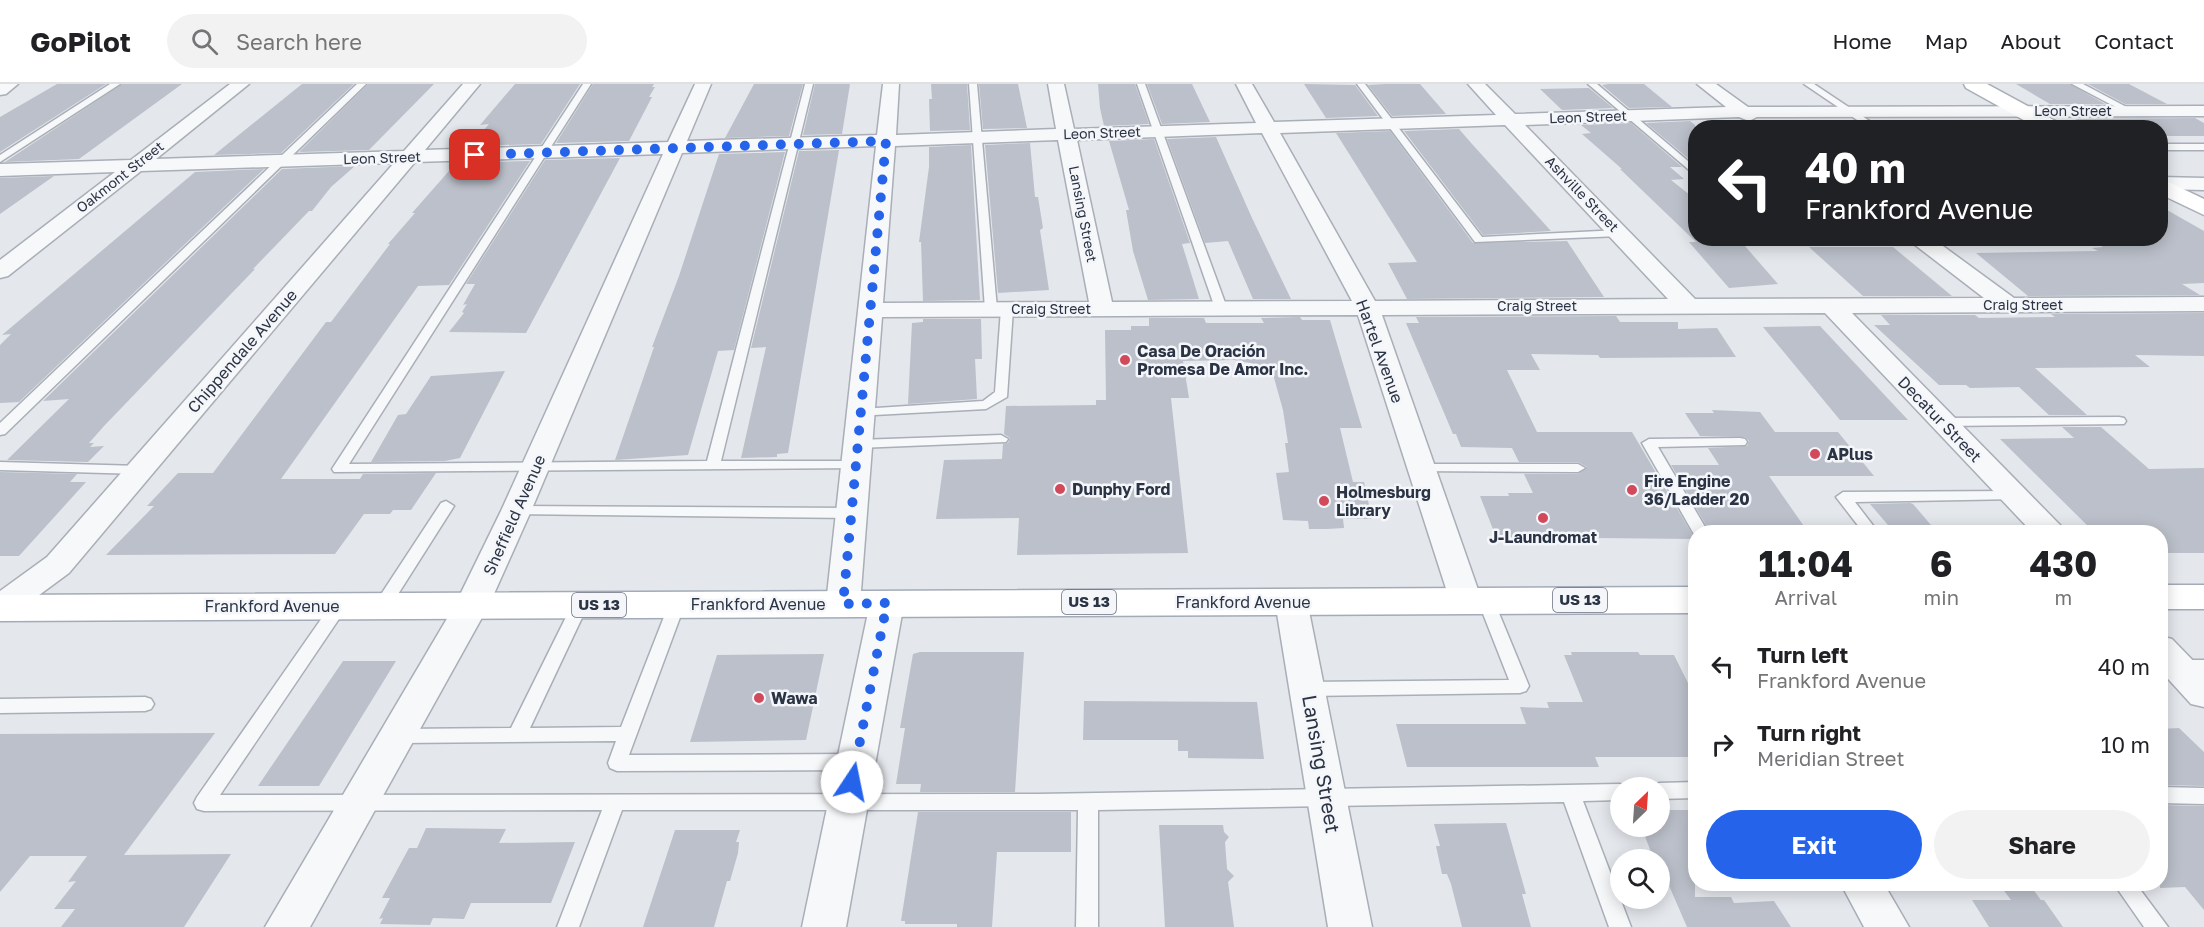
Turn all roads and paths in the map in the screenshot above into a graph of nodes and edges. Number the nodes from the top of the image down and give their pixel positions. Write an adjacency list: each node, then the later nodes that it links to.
1 (10, 84): 21 (street)
2 (116, 84): 44 (lane)
3 (241, 84): 46 (street, Oakmont Street)
4 (362, 84): 45 (lane)
5 (472, 84): 43 (street, Chippendale Avenue)
6 (586, 84): 42 (lane)
7 (703, 84): 41 (street, Sheffield Avenue)
8 (809, 84): 38 (lane)
9 (891, 84): 37 (street)
10 (974, 84): 36 (lane)
11 (1056, 84): 35 (street, Lansing Street)
12 (1141, 84): 34 (lane)
13 (1244, 84): 33 (street, Hartel Avenue)
14 (1361, 84): 32 (lane)
15 (1476, 84): 28 (street, Ashville Street)
16 (1592, 84): 27 (lane)
17 (1705, 84): 26 (street)
18 (1808, 84): 22 (lane)
19 (1973, 84): 23 (main road)
20 (2076, 84): 24 (lane)
21 (0, 90)
22 (1851, 111): 23 (street, Leon Street); 26 (street, Leon Street); 30 (lane)
23 (2022, 111): 24 (street, Leon Street); 31 (main road)
24 (2130, 111): 25 (street, Leon Street)
25 (2204, 111)
26 (1743, 112): 27 (street, Leon Street); 29 (street)
27 (1630, 116): 28 (street, Leon Street); 47 (lane)
28 (1510, 120): 32 (street, Leon Street); 53 (street, Ashville Street)
29 (1754, 120)
30 (1864, 120)
31 (2039, 120)
32 (1389, 123): 33 (street, Leon Street); 53 (lane)
33 (1268, 128): 34 (street, Leon Street); 61 (street, Hartel Avenue)
34 (1158, 131): 35 (street, Leon Street); 60 (lane)
35 (1067, 135): 36 (street, Leon Street); 63 (street, Lansing Street)
36 (975, 137): 37 (street, Leon Street); 62 (lane)
37 (886, 141): 38 (street, Leon Street); 64 (street)
38 (794, 144): 41 (street, Leon Street); 72 (lane)
39 (2168, 147): 40 (lane)
40 (2204, 147)
41 (675, 148): 42 (street, Leon Street); 74 (street, Sheffield Avenue)
42 (541, 153): 43 (street, Leon Street); 74 (lane)
43 (410, 157): 45 (street, Leon Street); 77 (street, Chippendale Avenue)
44 (0, 159)
45 (280, 162): 46 (street, Leon Street); 68 (lane)
46 (136, 166): 48 (street, Leon Street); 55 (street, Oakmont Street)
47 (1688, 166)
48 (0, 170)
49 (2168, 184): 50 (street)
50 (2204, 184)
51 (2168, 188): 52 (main road)
52 (2204, 208)
53 (1620, 233): 57 (street, Ashville Street)
54 (1928, 246): 59 (street)
55 (0, 271)
56 (2204, 304): 59 (street, Craig Street)
57 (1687, 305): 58 (street, Craig Street); 61 (street, Craig Street)
58 (1831, 305): 59 (street, Craig Street); 66 (street, Decatur Street)
59 (2009, 305)
60 (1221, 308): 61 (street, Craig Street); 63 (street, Craig Street)
61 (1367, 308): 75 (street, Hartel Avenue)
62 (999, 309): 63 (street, Craig Street); 64 (street, Craig Street); 65 (lane)
63 (1102, 309)
64 (870, 310): 65 (street)
65 (861, 413): 71 (street)
66 (1943, 422): 67 (lane); 78 (street, Decatur Street)
67 (2119, 422)
68 (0, 431)
69 (1001, 439): 71 (lane)
70 (1740, 442): 82 (lane)
71 (857, 455): 72 (lane); 81 (street)
72 (713, 465): 74 (lane)
73 (0, 466): 77 (lane)
74 (536, 466): 80 (street, Sheffield Avenue)
75 (1421, 468): 76 (lane); 89 (street, Hartel Avenue)
76 (1578, 468)
77 (140, 470): 97 (street, Chippendale Avenue)
78 (2013, 496): 83 (lane); 84 (street, Decatur Street)
79 (446, 506): 96 (lane)
80 (516, 511): 81 (lane); 93 (street, Sheffield Avenue)
81 (852, 513): 92 (street)
82 (1696, 525)
83 (1866, 525)
84 (2042, 525)
85 (2168, 597): 86 (main road)
86 (2204, 597)
87 (1688, 600): 89 (main road, Frankford Avenue / US 13)
88 (1291, 601): 89 (main road, Frankford Avenue / US 13); 90 (main road, Frankford Avenue / US 13); 99 (street, Lansing Street)
89 (1476, 601): 99 (lane)
90 (887, 603): 92 (main road, Frankford Avenue / US 13); 106 (street)
91 (677, 604): 92 (main road, Frankford Avenue / US 13); 94 (main road, Frankford Avenue / US 13); 103 (lane)
92 (843, 604)
93 (472, 605): 94 (main road, Frankford Avenue / US 13); 96 (main road, Frankford Avenue / US 13); 105 (street, Sheffield Avenue)
94 (580, 605): 104 (lane)
95 (339, 606): 96 (main road, Frankford Avenue / US 13); 97 (main road, Frankford Avenue / US 13); 114 (lane)
96 (382, 606)
97 (0, 607)
98 (2180, 660): 100 (street)
99 (1307, 689): 113 (street, Lansing Street)
100 (2204, 694)
101 (145, 704): 102 (lane)
102 (0, 706)
103 (628, 734): 104 (lane); 106 (lane)
104 (517, 735): 105 (lane)
105 (399, 736): 114 (street, Sheffield Avenue)
106 (856, 762): 117 (street)
107 (1688, 790): 108 (lane)
108 (1670, 791)
109 (1610, 792): 110 (lane)
110 (1572, 794): 113 (lane); 125 (lane)
111 (2168, 795): 112 (lane)
112 (2204, 796)
113 (1327, 800): 115 (lane); 124 (street, Lansing Street)
114 (361, 801): 116 (lane); 120 (street, Sheffield Avenue)
115 (1088, 802): 117 (lane); 123 (lane)
116 (615, 803): 117 (lane); 121 (lane)
117 (848, 803): 122 (street)
118 (1866, 891): 126 (street)
119 (2129, 891): 127 (lane)
120 (287, 927)
121 (568, 927)
122 (824, 927)
123 (1088, 927)
124 (1350, 927)
125 (1620, 927)
126 (1887, 927)
127 (2157, 927)

